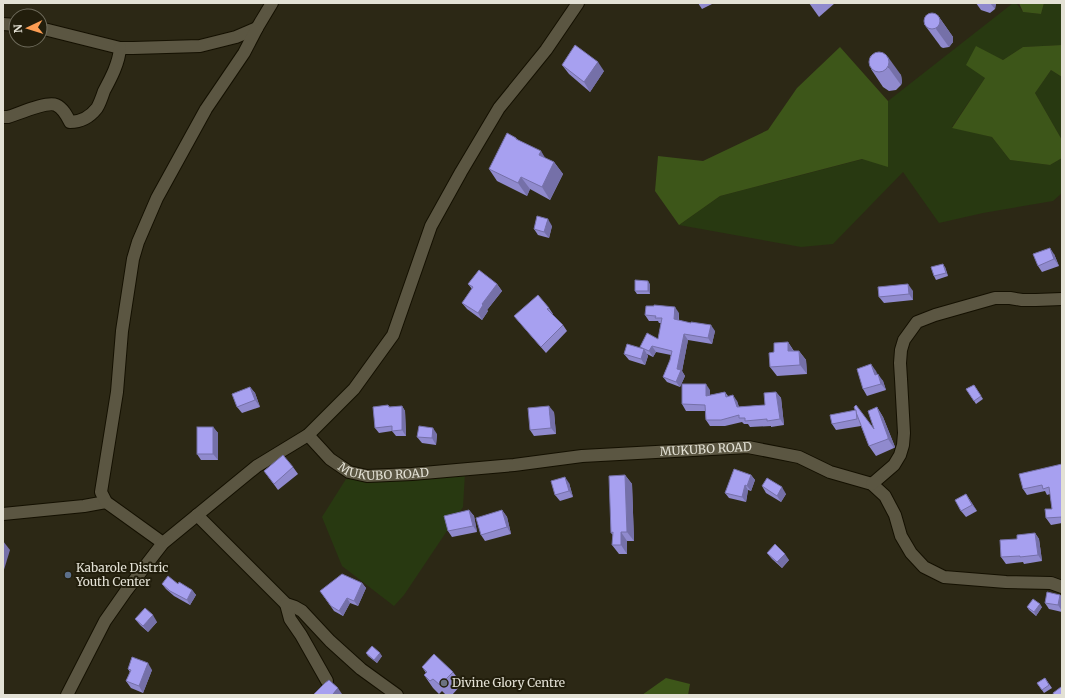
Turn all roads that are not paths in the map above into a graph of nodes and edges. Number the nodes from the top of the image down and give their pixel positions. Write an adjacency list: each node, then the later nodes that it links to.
1 (272, 3): 3 (street)
2 (578, 3): 8 (street)
3 (256, 28): 5 (street); 10 (street)
4 (48, 30): 5 (street)
5 (120, 48): 6 (street)
6 (3, 117)
7 (1062, 299): 9 (street)
8 (308, 436): 9 (street, MUKUBO ROAD); 12 (street)
9 (872, 484): 14 (street, MUKUBO ROAD)
10 (106, 502): 11 (street); 13 (street)
11 (3, 514)
12 (197, 515): 13 (street); 15 (street)
13 (163, 543): 17 (street)
14 (1062, 587)
15 (286, 604): 16 (street); 18 (street)
16 (327, 681)
17 (67, 695)
18 (398, 695)

